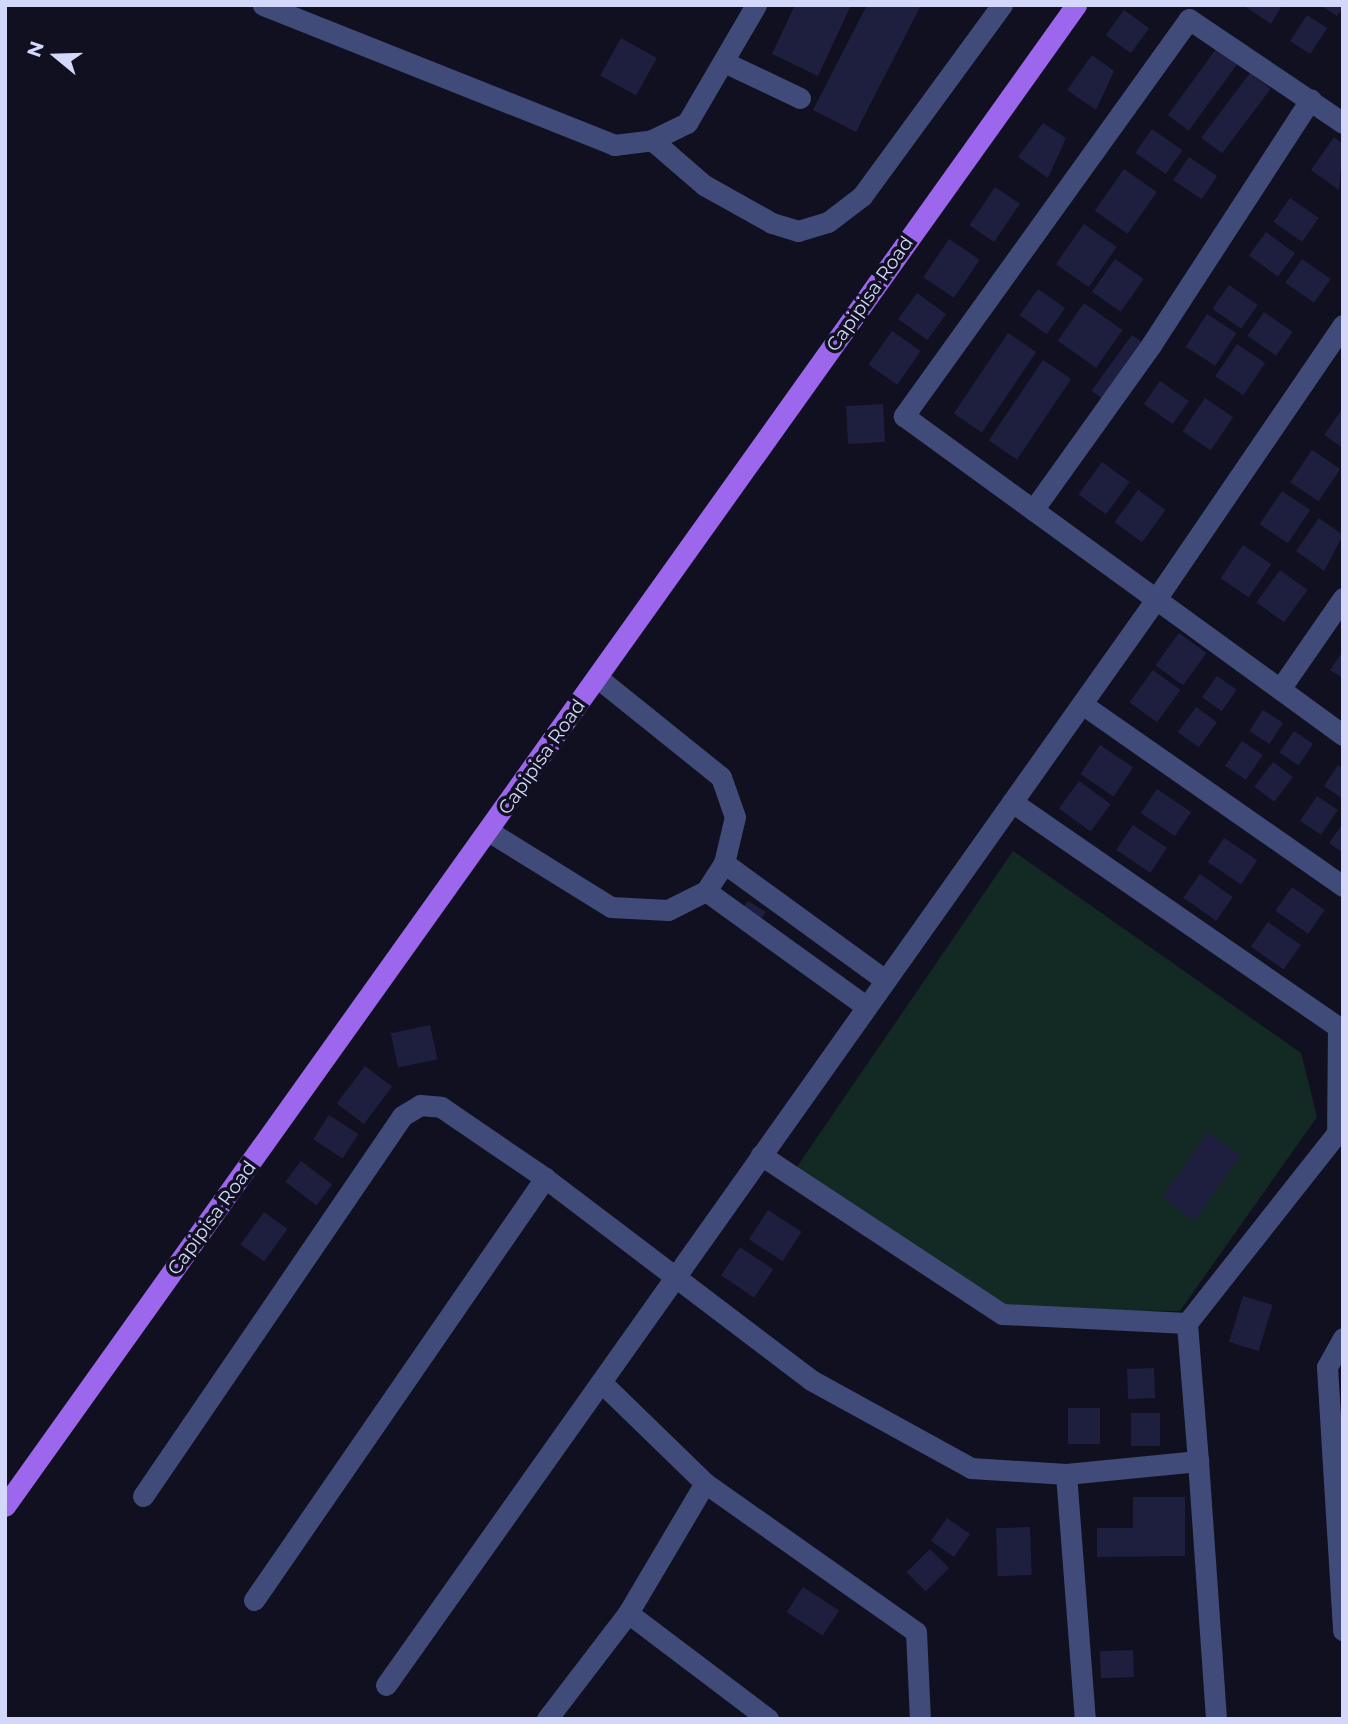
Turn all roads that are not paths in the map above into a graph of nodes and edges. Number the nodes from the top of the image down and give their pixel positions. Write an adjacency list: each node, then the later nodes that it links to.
1 (263, 5): 9 (street)
2 (756, 5): 5 (street)
3 (1002, 5): 9 (street)
4 (1076, 5): 14 (main road, Capipisa Road)
5 (724, 62): 6 (street); 9 (street)
6 (800, 98)
7 (1311, 99): 8 (street); 11 (street); 11 (street)
8 (1343, 123)
9 (652, 141)
10 (1343, 325): 13 (street)
11 (1033, 510): 13 (street)
12 (1343, 598): 15 (street)
13 (1156, 599): 15 (street); 16 (street)
14 (598, 678): 19 (main road, Capipisa Road); 20 (street)
15 (1280, 689): 17 (street)
16 (1082, 705): 18 (street); 21 (street)
17 (1343, 735)
18 (1012, 802): 23 (street); 25 (street)
19 (490, 832): 22 (street); 36 (main road, Capipisa Road)
20 (724, 863): 22 (street); 23 (street)
21 (1343, 886)
22 (706, 891): 24 (street)
23 (885, 980): 24 (street)
24 (867, 1007): 26 (street)
25 (1340, 1133): 29 (street)
26 (761, 1156): 28 (street); 29 (street)
27 (545, 1178): 28 (street); 35 (street); 37 (street)
28 (677, 1273): 31 (street); 33 (street)
29 (1187, 1323): 32 (street)
30 (1343, 1338): 39 (street)
31 (601, 1381): 34 (street); 40 (street)
32 (1198, 1461): 33 (street); 45 (street)
33 (1066, 1474): 44 (street)
34 (705, 1483): 38 (street); 43 (street)
35 (143, 1496)
36 (5, 1506)
37 (254, 1600)
38 (628, 1613): 41 (street); 42 (street)
39 (1343, 1631)
40 (386, 1685)
41 (547, 1719)
42 (768, 1719)
43 (920, 1719)
44 (1085, 1719)
45 (1216, 1719)

